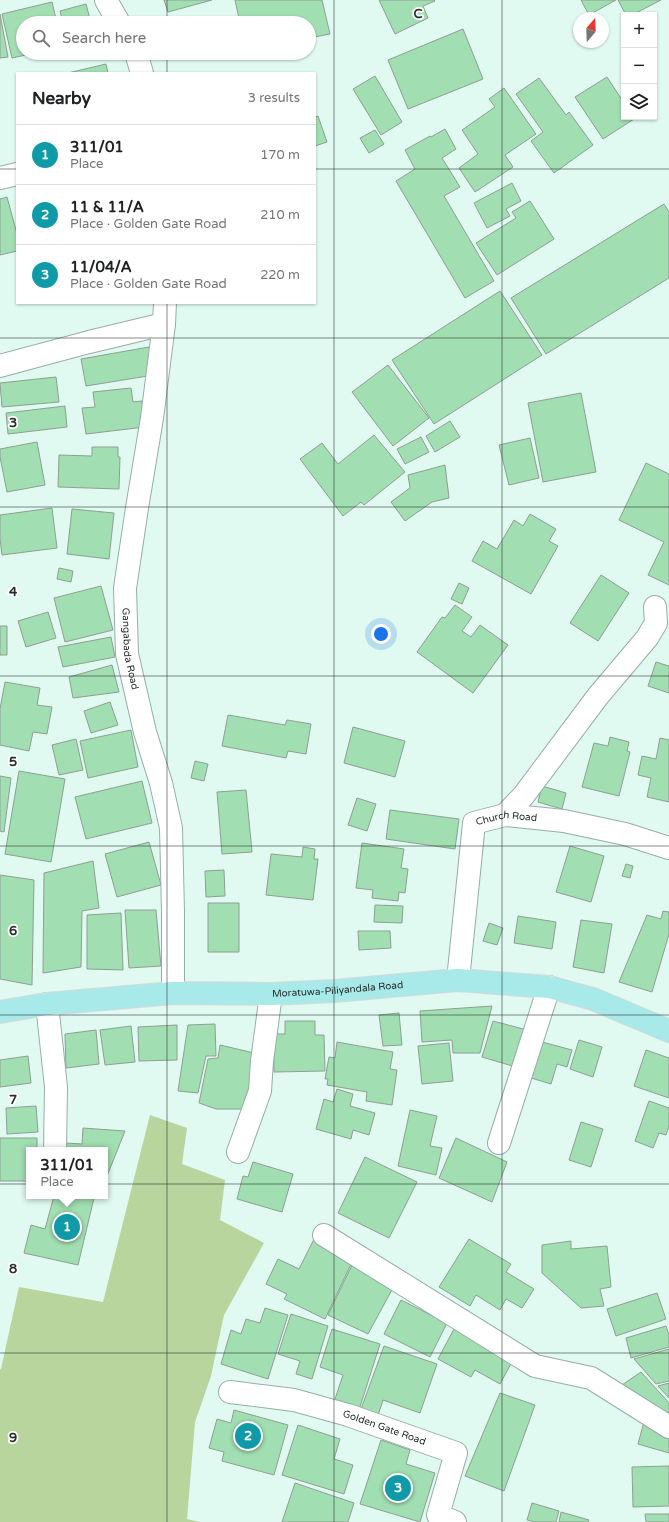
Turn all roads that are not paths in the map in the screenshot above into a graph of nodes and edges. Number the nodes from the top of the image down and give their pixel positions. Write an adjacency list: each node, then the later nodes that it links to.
1 (106, 0): 2 (street)
2 (115, 16)
3 (138, 60): 4 (street)
4 (142, 72)
5 (16, 174): 6 (street)
6 (0, 178)
7 (165, 314): 8 (street); 14 (street, Gangabada Road)
8 (0, 366)
9 (655, 607): 10 (street)
10 (506, 815): 11 (street, Church Road); 12 (street, Church Road)
11 (669, 848)
12 (458, 980): 13 (main road, Moratuwa-Piliyandala Road); 15 (main road, Moratuwa-Piliyandala Road)
13 (549, 987): 18 (main road, Moratuwa-Piliyandala Road); 19 (street)
14 (173, 993): 15 (main road, Moratuwa-Piliyandala Road); 16 (main road, Moratuwa-Piliyandala Road)
15 (271, 994): 21 (street)
16 (47, 1004): 17 (main road, Moratuwa-Piliyandala Road); 20 (street)
17 (0, 1012)
18 (669, 1031)
19 (499, 1143)
20 (55, 1147)
21 (238, 1152)
22 (324, 1235): 24 (street)
23 (230, 1392): 25 (street, Golden Gate Road)
24 (669, 1427)
25 (455, 1522)

